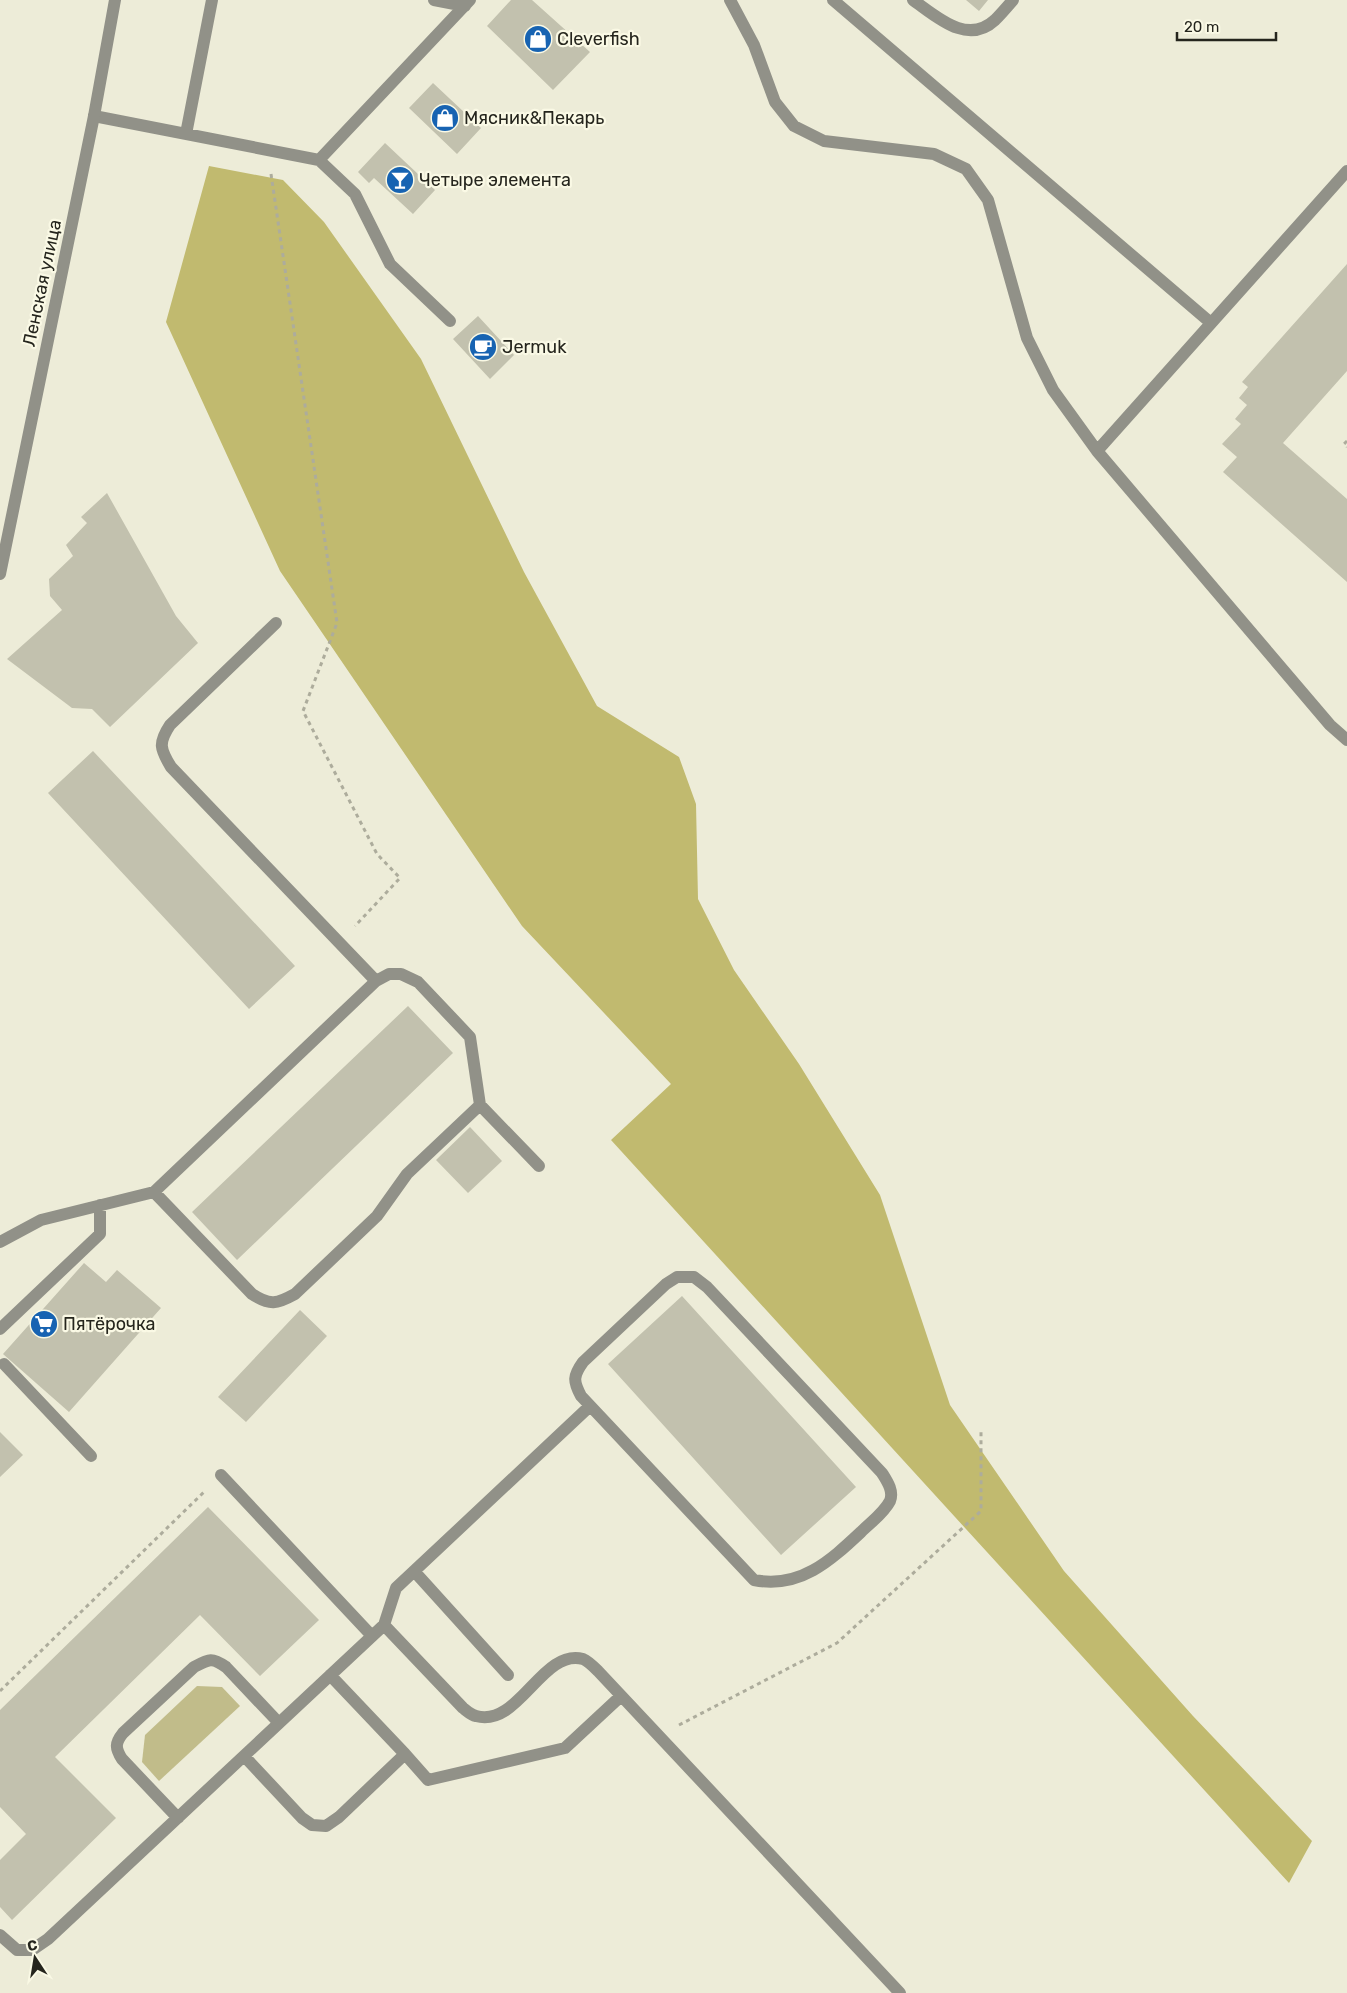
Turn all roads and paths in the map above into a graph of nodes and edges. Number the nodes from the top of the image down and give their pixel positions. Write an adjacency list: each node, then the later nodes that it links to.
1 (115, 0): 9 (street, Ленская улица)
2 (212, 0): 10 (street)
3 (434, 0): 8 (street)
4 (730, 0): 16 (street)
5 (833, 0): 15 (street)
6 (913, 0): 7 (street)
7 (1012, 0)
8 (468, 3): 12 (street)
9 (94, 116): 10 (street); 17 (street, Ленская улица)
10 (186, 134): 11 (street)
11 (268, 150): 12 (street); 20 (path)
12 (319, 160): 14 (street)
13 (1347, 171): 15 (street)
14 (450, 321)
15 (1211, 323): 16 (street)
16 (1097, 451): 19 (street)
17 (0, 574)
18 (276, 623): 20 (street)
19 (1347, 740)
20 (340, 943): 21 (street)
21 (376, 981): 22 (street); 24 (street)
22 (480, 1105): 23 (street); 24 (street)
23 (539, 1166)
24 (154, 1192): 25 (street)
25 (100, 1205): 26 (street); 27 (street)
26 (0, 1242)
27 (0, 1329)
28 (0, 1352): 29 (street)
29 (2, 1366): 32 (street)
30 (590, 1406): 30 (street); 34 (street)
31 (981, 1431): 42 (path)
32 (91, 1456)
33 (221, 1475): 36 (street); 39 (path)
34 (414, 1571): 35 (street); 38 (street)
35 (384, 1625): 36 (street); 40 (street)
36 (372, 1636): 37 (street)
37 (330, 1675): 41 (street); 43 (street)
38 (508, 1675)
39 (0, 1692)
40 (621, 1696): 42 (street); 43 (street)
41 (279, 1723): 44 (street); 45 (street)
42 (659, 1736): 47 (street)
43 (405, 1754): 44 (street)
44 (244, 1756): 45 (street)
45 (178, 1818): 46 (street)
46 (0, 1935)
47 (900, 1993)

